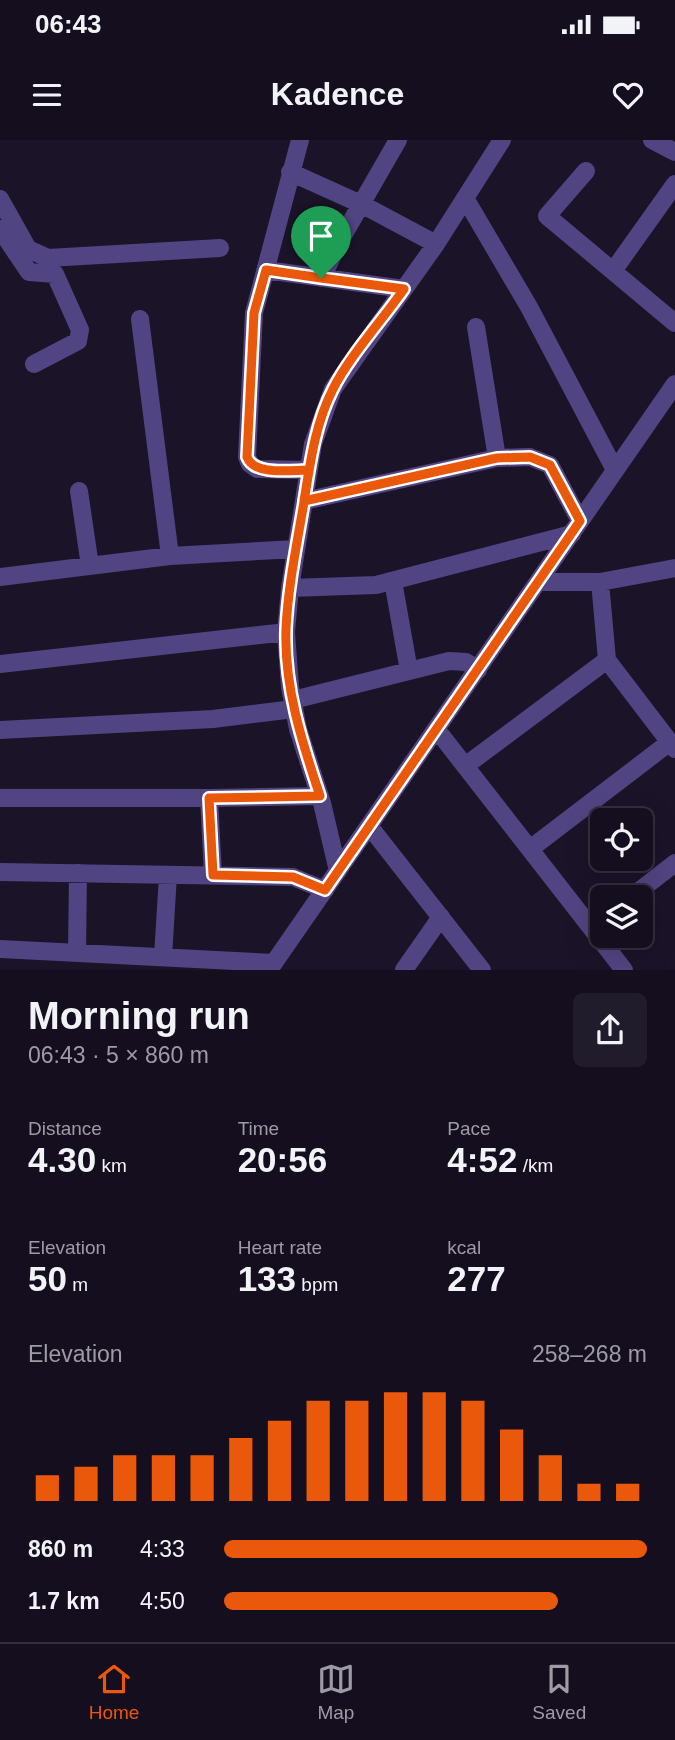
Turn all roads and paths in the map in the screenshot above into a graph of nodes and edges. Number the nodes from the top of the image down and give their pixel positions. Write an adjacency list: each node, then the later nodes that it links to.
1 (300, 140): 7 (street)
2 (398, 140): 11 (street)
3 (502, 140): 9 (street)
4 (652, 140): 5 (street)
5 (675, 152)
6 (586, 171): 16 (street)
7 (290, 172): 11 (street); 15 (street)
8 (675, 184): 16 (street)
9 (465, 198): 13 (street); 26 (street)
10 (0, 199): 14 (street)
11 (363, 205): 13 (street); 17 (street)
12 (0, 229): 22 (street)
13 (436, 244): 18 (street)
14 (220, 248)
15 (266, 270): 17 (street); 25 (street)
16 (613, 271): 20 (street)
17 (321, 278): 18 (street)
18 (404, 289): 25 (street)
19 (140, 319): 31 (street)
20 (675, 323)
21 (476, 327): 24 (street)
22 (34, 364)
23 (675, 384): 26 (street)
24 (497, 458): 28 (street); 29 (street)
25 (309, 470): 28 (street)
26 (615, 470): 29 (street)
27 (79, 491): 32 (street)
28 (304, 501): 30 (street)
29 (576, 527): 35 (street); 36 (street)
30 (296, 549): 31 (street); 38 (street)
31 (170, 556): 32 (street)
32 (90, 566): 34 (street)
33 (675, 568): 37 (street)
34 (0, 577)
35 (393, 581): 38 (street); 43 (street)
36 (539, 582): 37 (street); 42 (street)
37 (600, 582): 40 (street)
38 (289, 588): 39 (street)
39 (286, 632): 41 (street); 44 (street)
40 (607, 660): 47 (street); 48 (street)
41 (0, 664)
42 (478, 670): 43 (street); 46 (street)
43 (410, 671): 44 (street)
44 (293, 705): 45 (street); 49 (street)
45 (0, 730)
46 (437, 730): 48 (street); 52 (street)
47 (672, 745): 53 (street)
48 (465, 766): 53 (street)
49 (320, 796): 51 (street); 56 (street)
50 (0, 798): 51 (street)
51 (209, 798): 59 (street)
52 (370, 827): 56 (street); 63 (street)
53 (530, 849): 62 (street)
54 (675, 863): 60 (street)
55 (0, 872): 57 (street)
56 (338, 872): 61 (street)
57 (78, 873): 58 (street); 66 (street)
58 (168, 875): 59 (street); 67 (street)
59 (213, 875): 61 (street)
60 (647, 885)
61 (325, 890): 68 (street)
62 (590, 916)
63 (441, 917): 69 (street); 70 (street)
64 (611, 948): 71 (street)
65 (0, 949): 66 (street)
66 (77, 953): 67 (street)
67 (163, 957): 68 (street)
68 (271, 967)
69 (404, 970)
70 (482, 970)
71 (624, 970)

